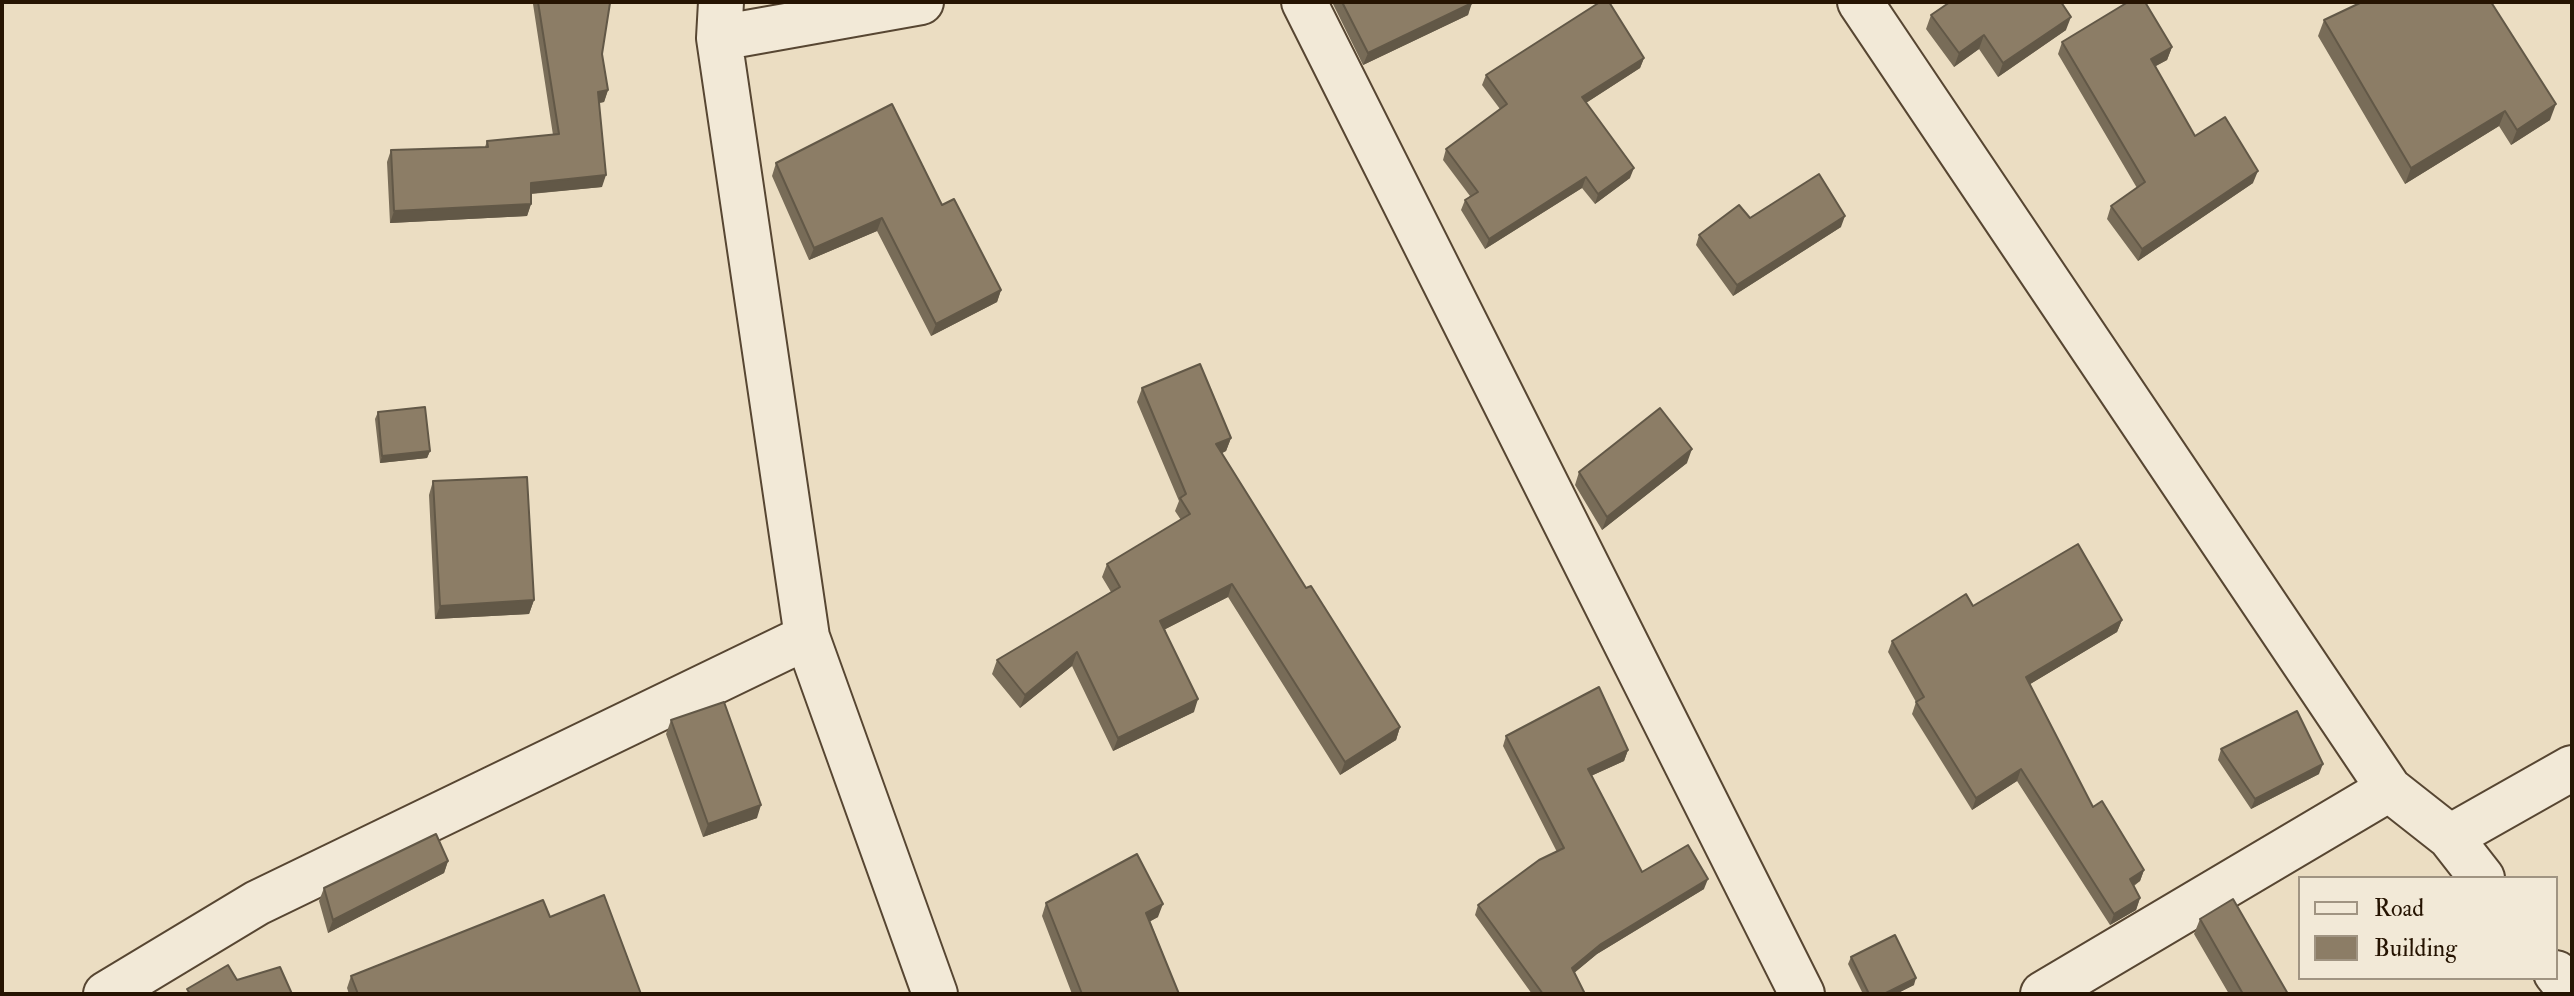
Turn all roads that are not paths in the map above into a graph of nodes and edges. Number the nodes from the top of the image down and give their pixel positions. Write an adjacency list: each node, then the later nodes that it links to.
1 (921, 2): 4 (street)
2 (1304, 2): 14 (street)
3 (1860, 2): 7 (street)
4 (720, 20): 5 (street)
5 (807, 637): 11 (street); 13 (street)
6 (2572, 768): 8 (street)
7 (2389, 789): 8 (street); 15 (street)
8 (2450, 837): 9 (street)
9 (2480, 876)
10 (2558, 976): 12 (street)
11 (114, 992)
12 (2572, 993)
13 (935, 994)
14 (1802, 994)
15 (2043, 994)

